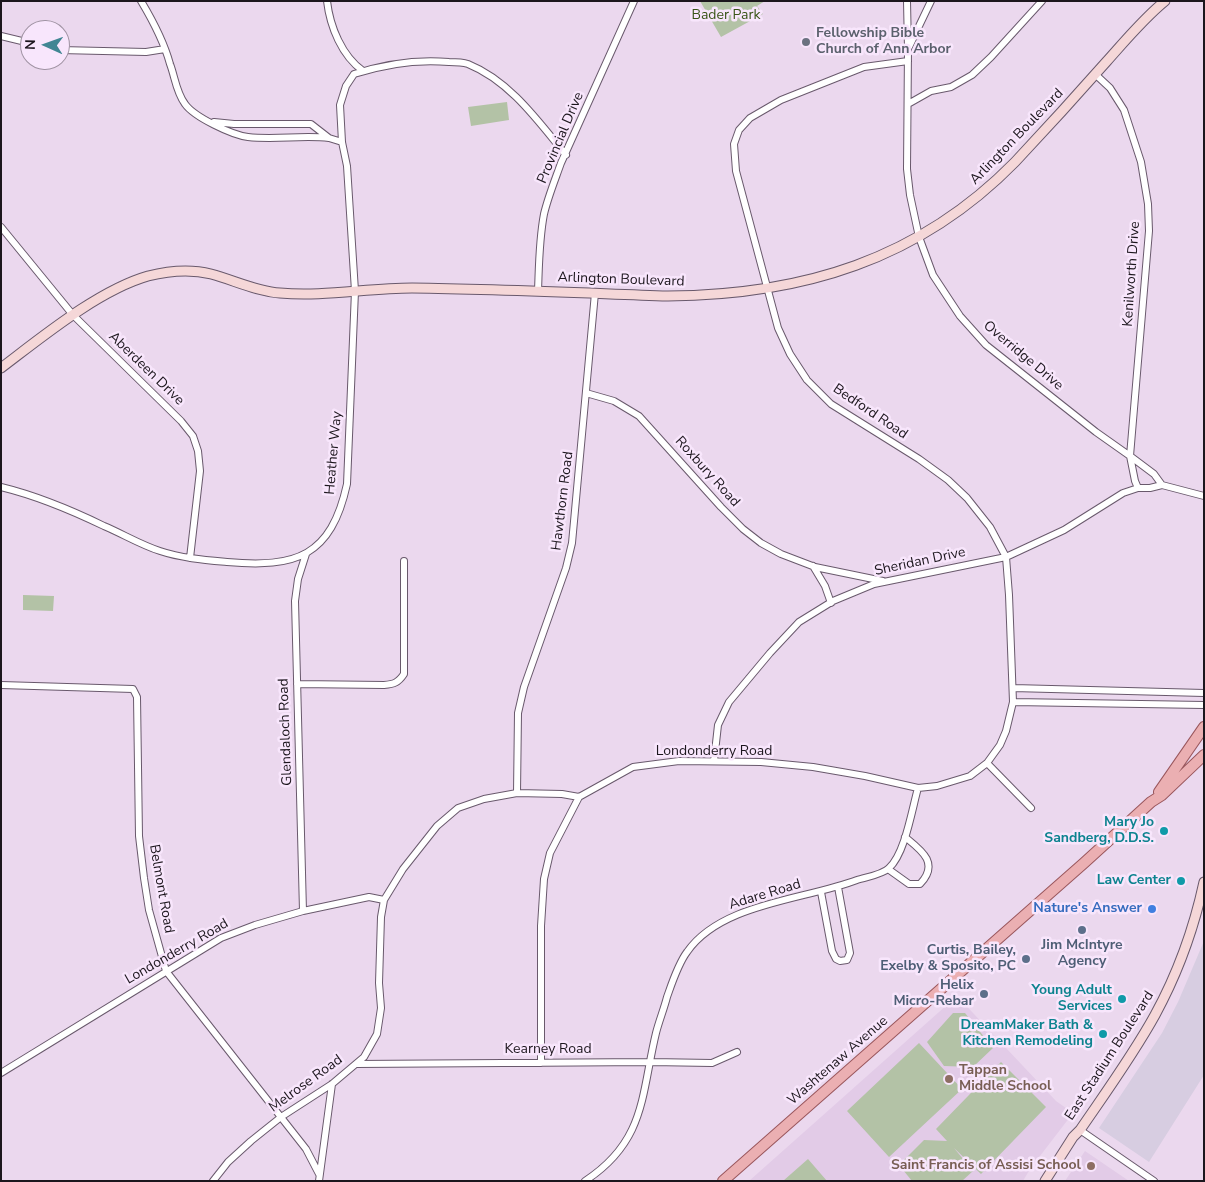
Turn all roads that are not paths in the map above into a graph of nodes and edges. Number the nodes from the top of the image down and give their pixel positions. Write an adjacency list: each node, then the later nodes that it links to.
1 (141, 1): 11 (street)
2 (327, 1): 14 (street)
3 (634, 1): 20 (street, Provincial Drive)
4 (908, 1): 10 (street, Overridge Drive)
5 (931, 1): 10 (street)
6 (1042, 1): 16 (street)
7 (1165, 1): 15 (street, Arlington Boulevard)
8 (1, 36): 9 (street)
9 (20, 41)
10 (908, 48): 13 (street, Overridge Drive)
11 (165, 49): 12 (street); 17 (street)
12 (70, 50)
13 (908, 61): 16 (street, Overridge Drive); 23 (street, Bedford Road)
14 (363, 71): 19 (street, Heather Way); 20 (street)
15 (1095, 74): 22 (street, Arlington Boulevard); 30 (street, Kenilworth Drive)
16 (908, 104): 22 (street, Overridge Drive)
17 (210, 122): 18 (street); 18 (street)
18 (329, 138): 19 (street)
19 (342, 142): 24 (street, Heather Way)
20 (566, 155): 25 (street, Provincial Drive)
21 (1, 228): 27 (street, Aberdeen Drive)
22 (919, 237): 23 (street, Arlington Boulevard); 30 (street, Overridge Drive)
23 (766, 287): 26 (street, Arlington Boulevard); 37 (street, Bedford Road)
24 (355, 291): 25 (street, Arlington Boulevard); 27 (street, Arlington Boulevard); 35 (street, Heather Way)
25 (538, 291): 26 (street, Arlington Boulevard)
26 (595, 293): 29 (street, Hawthorn Road)
27 (73, 315): 28 (street, Arlington Boulevard); 36 (street, Aberdeen Drive)
28 (1, 368)
29 (586, 393): 39 (street, Roxbury Road); 55 (street, Hawthorn Road)
30 (1130, 456): 31 (street, Overridge Drive); 33 (street, Kenilworth Drive)
31 (1162, 485): 33 (street, Sheridan Drive); 34 (street, Sheridan Drive)
32 (1, 487): 36 (street, Heather Way)
33 (1138, 488): 37 (street, Sheridan Drive)
34 (1204, 496)
35 (306, 554): 36 (street, Heather Way); 42 (street, Glendaloch Road)
36 (190, 558)
37 (1006, 558): 40 (street, Sheridan Drive); 44 (street, Bedford Road)
38 (404, 561): 42 (street)
39 (812, 566): 40 (street, Roxbury Road); 41 (street)
40 (885, 582): 41 (street, Sheridan Drive)
41 (831, 603): 52 (street, Sheridan Drive)
42 (297, 684): 65 (street, Glendaloch Road)
43 (1, 685): 66 (street, Belmont Road)
44 (1013, 688): 45 (street); 47 (street, Londonderry Road)
45 (1135, 690): 46 (street); 48 (street)
46 (1204, 693)
47 (1013, 702): 48 (street); 53 (street, Londonderry Road)
48 (1135, 704): 49 (street)
49 (1204, 705)
50 (1204, 727): 57 (main road, Washtenaw Avenue)
51 (1204, 755): 57 (main road, Washtenaw Avenue)
52 (714, 761): 54 (street, Londonderry Road); 56 (street, Londonderry Road)
53 (987, 763): 54 (street, Londonderry Road); 58 (street)
54 (918, 788): 59 (street)
55 (517, 793): 56 (street); 64 (street)
56 (579, 797): 69 (street)
57 (1151, 802): 78 (main road, Washtenaw Avenue)
58 (1031, 808)
59 (905, 838): 60 (street); 60 (street)
60 (888, 870): 62 (street, Adare Road)
61 (1204, 882): 74 (street, East Stadium Boulevard)
62 (838, 888): 63 (street, Adare Road); 63 (street)
63 (821, 892): 68 (street, Adare Road)
64 (384, 900): 65 (street, Londonderry Road); 70 (street, Melrose Road)
65 (303, 911): 66 (street, Londonderry Road)
66 (166, 971): 71 (street, Londonderry Road); 73 (street, Belmont Road)
67 (737, 1052): 68 (street, Kearney Road)
68 (651, 1062): 69 (street, Kearney Road); 77 (street, Adare Road)
69 (541, 1063): 70 (street, Kearney Road)
70 (356, 1064): 72 (street, Melrose Road)
71 (1, 1073)
72 (332, 1084): 73 (street, Melrose Road); 75 (street)
73 (281, 1117): 75 (street, Belmont Road); 76 (street, Melrose Road)
74 (1080, 1130): 79 (street, East Stadium Boulevard); 80 (street)
75 (319, 1177)
76 (213, 1181)
77 (586, 1181)
78 (723, 1181)
79 (1045, 1181)
80 (1154, 1181)

